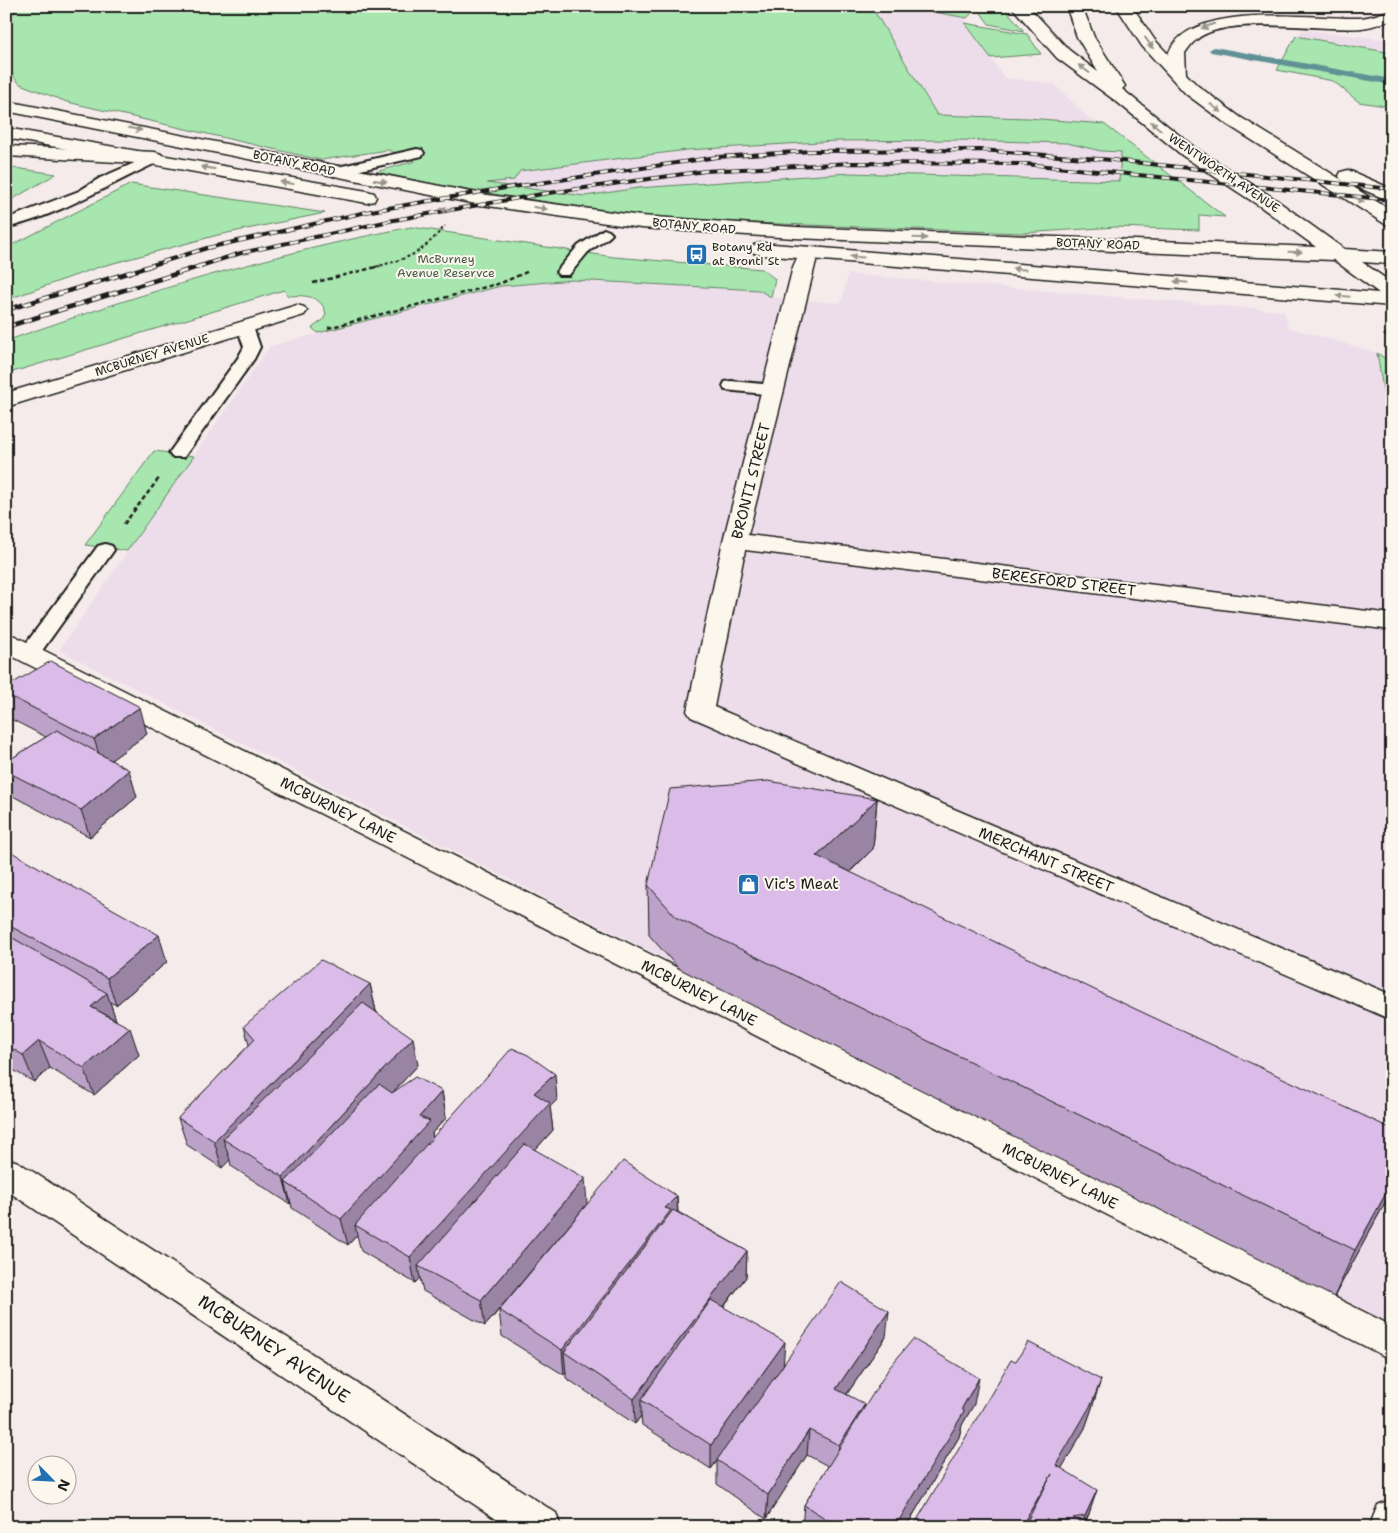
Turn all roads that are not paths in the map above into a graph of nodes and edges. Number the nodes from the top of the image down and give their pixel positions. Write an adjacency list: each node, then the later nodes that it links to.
1 (1018, 6): 8 (main road, WENTWORTH AVENUE, one-way to 1)
2 (1074, 6): 8 (main road)
3 (1124, 6): 6 (main road, one-way to 6)
4 (1311, 6): 5 (main road)
5 (1392, 13): 6 (main road, one-way to 6)
6 (1178, 77): 10 (main road, one-way to 10)
7 (9, 98): 14 (main road, BOTANY ROAD, one-way to 14)
8 (1123, 98): 16 (main road, WENTWORTH AVENUE, one-way to 8)
9 (6, 133): 13 (main road, BOTANY ROAD)
10 (1257, 136): 15 (main road); 17 (main road, one-way to 17)
11 (6, 151): 13 (main road)
12 (417, 153): 14 (lane)
13 (155, 158): 18 (lane); 19 (main road, BOTANY ROAD, one-way to 13)
14 (334, 172): 20 (main road, BOTANY ROAD, one-way to 20)
15 (1392, 196)
16 (1268, 203): 22 (main road, WENTWORTH AVENUE); 23 (main road)
17 (1392, 220)
18 (6, 224)
19 (604, 234): 21 (main road, BOTANY ROAD); 25 (lane)
20 (1111, 245): 22 (main road, BOTANY ROAD, one-way to 22); 26 (main road)
21 (808, 253): 28 (main road, BOTANY ROAD, one-way to 21); 32 (main road, BRONTI STREET)
22 (1340, 254): 24 (main road, BOTANY ROAD); 26 (main road, WENTWORTH AVENUE)
23 (1392, 254)
24 (1392, 258)
25 (564, 272)
26 (1382, 279): 27 (main road, WENTWORTH AVENUE)
27 (1392, 293)
28 (1392, 300)
29 (297, 311): 30 (main road, MCBURNEY AVENUE)
30 (244, 327): 33 (main road, MCBURNEY AVENUE); 34 (lane)
31 (731, 386): 32 (lane)
32 (774, 390): 35 (main road, BRONTI STREET)
33 (6, 400)
34 (178, 453)
35 (735, 541): 37 (main road, BERESFORD STREET); 39 (main road, BRONTI STREET)
36 (105, 550): 38 (lane)
37 (1392, 622)
38 (18, 648): 42 (main road, MCBURNEY LANE)
39 (700, 712): 40 (main road, MERCHANT STREET)
40 (1392, 1008)
41 (6, 1172): 44 (main road, MCBURNEY AVENUE)
42 (1392, 1344)
43 (1392, 1518): 45 (main road)
44 (542, 1527)
45 (1388, 1527)

